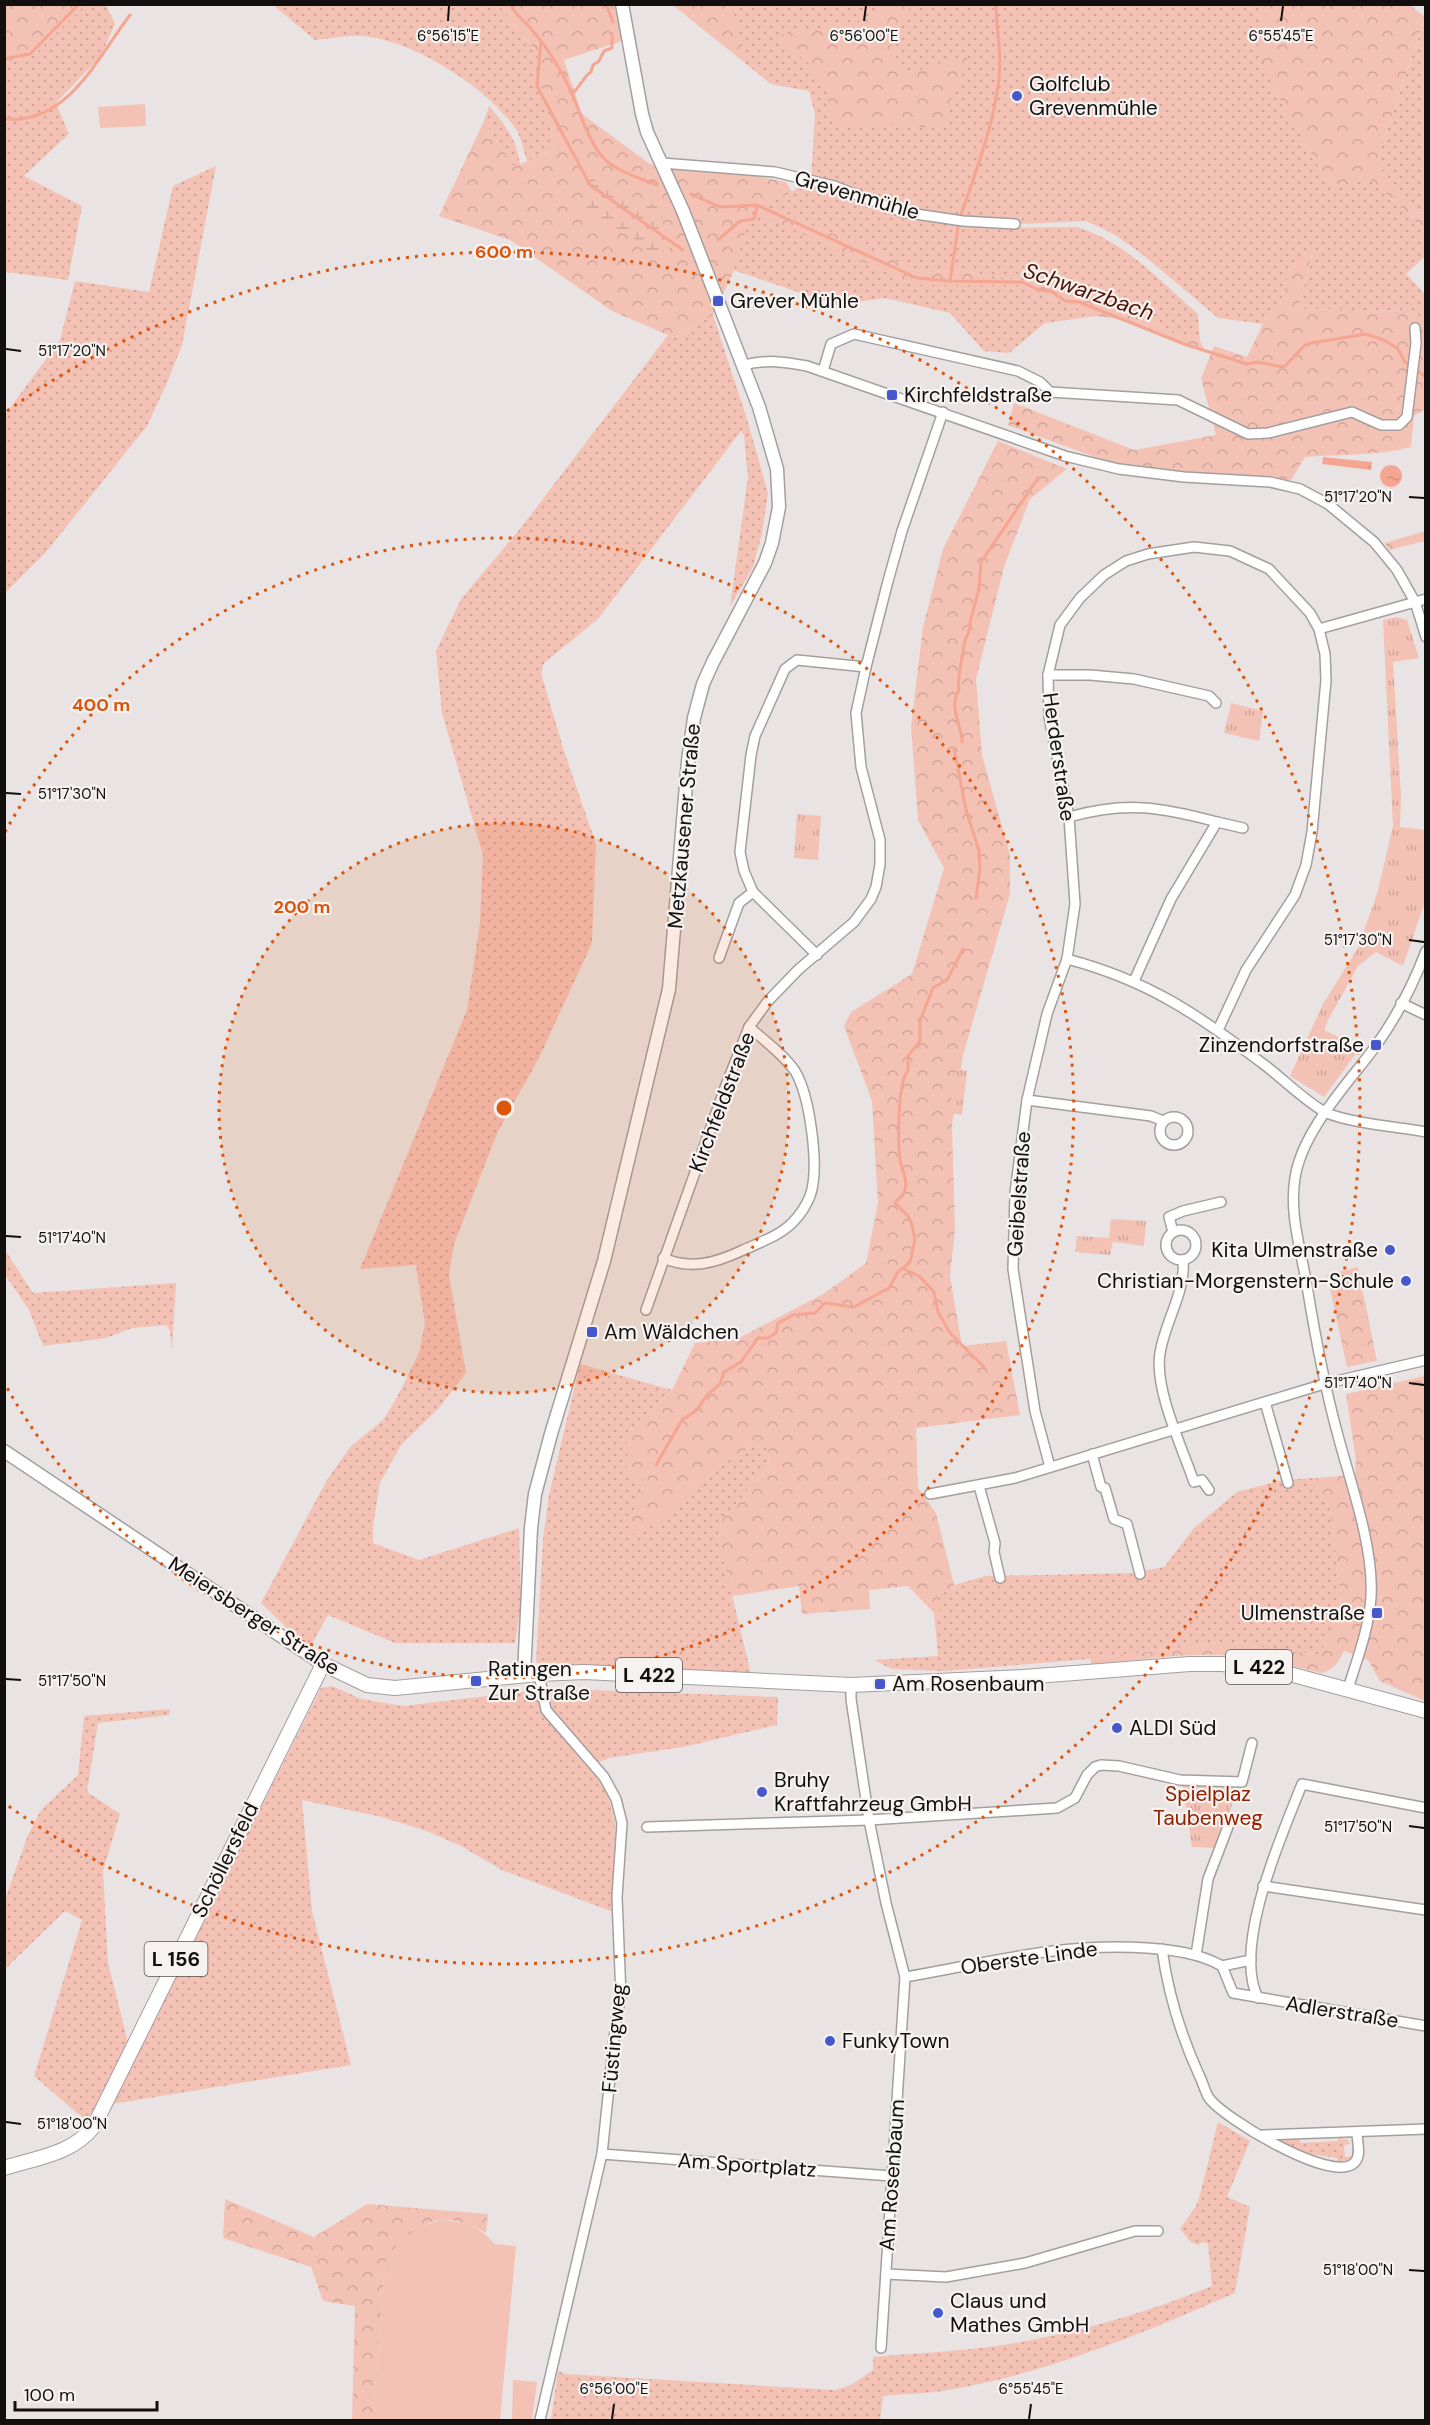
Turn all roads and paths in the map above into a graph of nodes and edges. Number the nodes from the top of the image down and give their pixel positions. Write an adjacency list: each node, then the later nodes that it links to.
1 (622, 4): 2 (main road, Metzkausener Straße)
2 (662, 164): 3 (street, Grevenmühle); 5 (main road, Metzkausener Straße)
3 (1016, 224)
4 (1415, 328): 6 (street)
5 (744, 365): 6 (street); 52 (main road, Metzkausener Straße)
6 (823, 371): 7 (street)
7 (943, 412): 9 (street); 12 (street, Kirchfeldstraße)
8 (1425, 599): 9 (street)
9 (1415, 602): 10 (street); 11 (street)
10 (1319, 629): 13 (street, Herderstraße); 27 (street, Herderstraße)
11 (1425, 637)
12 (866, 667): 18 (street); 20 (street, Kirchfeldstraße)
13 (1048, 675): 14 (street); 15 (street, Herderstraße)
14 (1216, 703)
15 (1069, 817): 16 (street); 22 (street, Herderstraße)
16 (1217, 822): 17 (street); 23 (street)
17 (1244, 828)
18 (753, 892): 20 (street); 21 (street)
19 (1425, 951): 24 (street)
20 (818, 955): 26 (street, Kirchfeldstraße)
21 (719, 957)
22 (1067, 959): 23 (street); 28 (street, Geibelstraße)
23 (1134, 981): 27 (street)
24 (1401, 1003): 25 (street); 29 (street)
25 (1425, 1015)
26 (749, 1028): 34 (street, Kirchfeldstraße); 34 (street)
27 (1218, 1030): 29 (street)
28 (1027, 1100): 30 (street); 43 (street, Geibelstraße)
29 (1326, 1112): 31 (street); 38 (street)
30 (1163, 1121)
31 (1425, 1132)
32 (1221, 1202): 33 (street)
33 (1173, 1232): 35 (street); 35 (street)
34 (663, 1258): 36 (street, Kirchfeldstraße)
35 (1183, 1260): 40 (street)
36 (645, 1310)
37 (1425, 1360): 38 (street)
38 (1324, 1384): 39 (street); 54 (street)
39 (1265, 1402): 40 (street); 44 (street)
40 (1175, 1429): 42 (street); 46 (street)
41 (4, 1451): 50 (main road, Meiersberger Straße / L 422)
42 (1092, 1454): 43 (street); 48 (street)
43 (1050, 1467): 45 (street)
44 (1288, 1483)
45 (979, 1486): 47 (street); 49 (street)
46 (1209, 1490)
47 (930, 1494)
48 (1140, 1574)
49 (1000, 1578)
50 (323, 1664): 52 (main road, Meiersberger Straße / L 422); 74 (main road, Schöllersfeld / L 156)
51 (539, 1674): 52 (main road, Meiersberger Straße / L 422); 53 (main road, Meiersberger Straße / L 422); 73 (street, Füstingweg)
52 (524, 1675)
53 (851, 1685): 54 (main road, Meiersberger Straße / L 422); 58 (street, Am Rosenbaum)
54 (1348, 1689): 55 (main road, Meiersberger Straße / L 422)
55 (1425, 1711)
56 (1252, 1743): 58 (street)
57 (1425, 1808): 61 (street, Adlerstraße)
58 (869, 1820): 60 (street); 67 (street, Am Rosenbaum)
59 (1229, 1824): 64 (street)
60 (647, 1827)
61 (1263, 1886): 62 (street); 65 (street, Adlerstraße)
62 (1425, 1910)
63 (1162, 1949): 64 (street, Oberste Linde); 67 (street, Oberste Linde); 72 (street)
64 (1196, 1955): 66 (street, Oberste Linde)
65 (1251, 1960): 66 (street); 68 (street, Adlerstraße)
66 (1222, 1966): 68 (street, Adlerstraße)
67 (905, 1977): 75 (street, Am Rosenbaum)
68 (1258, 1998): 69 (street, Adlerstraße)
69 (1425, 2026)
70 (1425, 2129): 71 (street)
71 (1357, 2133): 72 (street); 72 (street)
72 (1261, 2135)
73 (602, 2154): 75 (street, Am Sportplatz); 79 (street, Füstingweg)
74 (4, 2168)
75 (891, 2176): 77 (street, Am Rosenbaum)
76 (1158, 2231): 77 (street, Am Rosenbaum)
77 (886, 2274): 78 (street, Am Rosenbaum)
78 (881, 2348)
79 (540, 2421)

